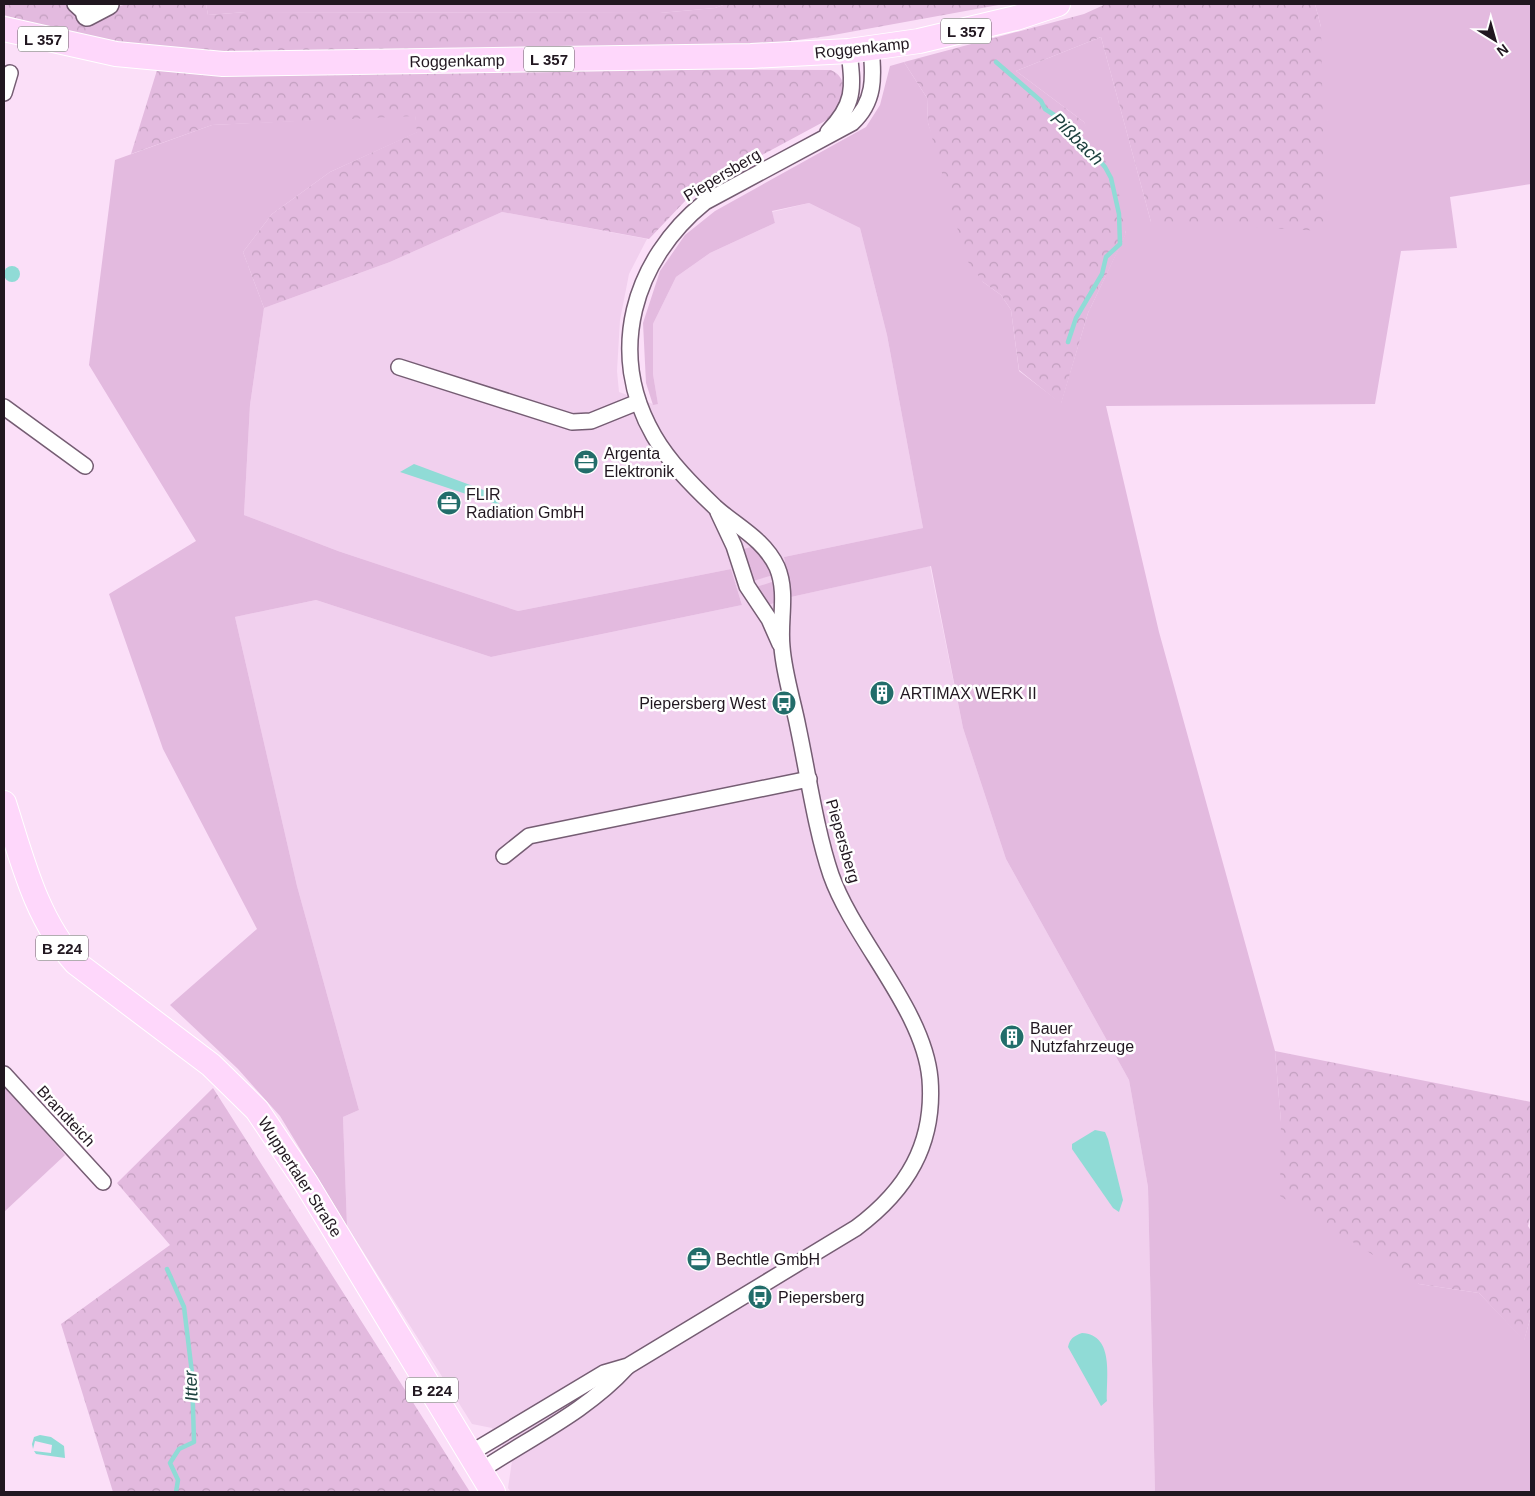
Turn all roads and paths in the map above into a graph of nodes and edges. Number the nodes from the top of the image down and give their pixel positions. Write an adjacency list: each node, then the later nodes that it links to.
1 (108, 4): 3 (street)
2 (1058, 4): 5 (main road, Roggenkamp / L 357)
3 (81, 9)
4 (4, 29): 5 (main road, Roggenkamp / L 357)
5 (860, 49): 8 (street, Piepersberg); 8 (street, Piepersberg)
6 (10, 73): 7 (street)
7 (4, 93)
8 (821, 139): 10 (street, Piepersberg)
9 (399, 367): 10 (street)
10 (638, 402): 13 (street, Piepersberg)
11 (4, 407): 12 (street)
12 (85, 466)
13 (716, 508): 14 (street, Piepersberg); 14 (street, Piepersberg)
14 (782, 647): 15 (street, Piepersberg)
15 (809, 779): 17 (street); 20 (street, Piepersberg)
16 (4, 803): 20 (main road, Wuppertaler Straße / B 224)
17 (504, 856)
18 (4, 1074): 19 (street, Brandteich)
19 (103, 1182)
20 (474, 1463): 21 (main road, Wuppertaler Straße / B 224)
21 (493, 1492)

